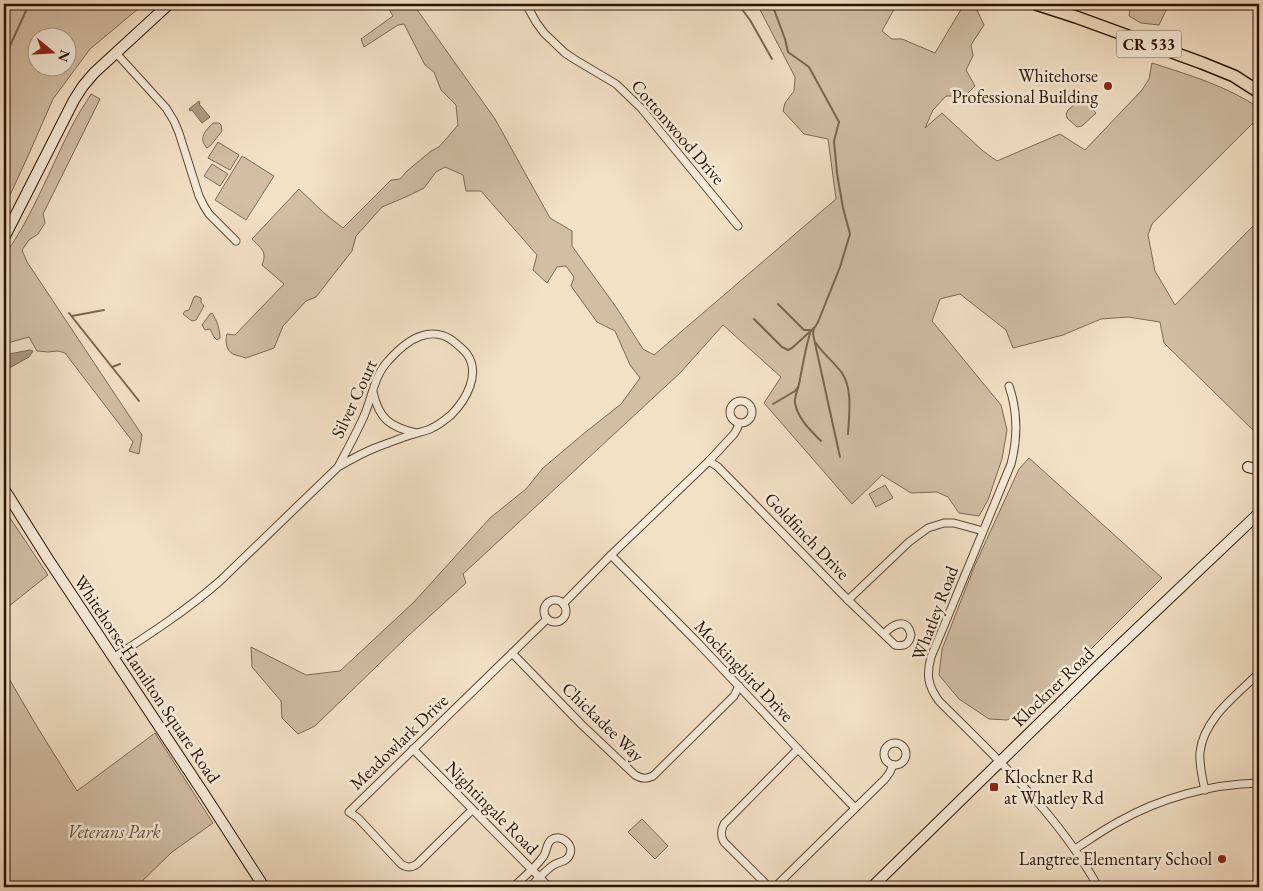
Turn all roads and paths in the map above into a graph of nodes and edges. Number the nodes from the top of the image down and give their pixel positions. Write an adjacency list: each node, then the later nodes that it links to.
1 (169, 4): 4 (street)
2 (526, 4): 6 (street, Cottonwood Drive)
3 (1036, 4): 5 (main road, CR 533)
4 (116, 53): 7 (street); 8 (street)
5 (1259, 92)
6 (738, 226)
7 (4, 238)
8 (236, 241)
9 (1009, 386): 19 (street, Whatley Road)
10 (373, 392): 12 (street); 12 (street, Silver Court); 14 (street, Silver Court)
11 (739, 423): 13 (street, Meadowlark Drive)
12 (416, 433): 14 (street, Silver Court)
13 (709, 461): 20 (street, Meadowlark Drive); 21 (street, Goldfinch Drive)
14 (338, 467): 26 (street, Silver Court)
15 (1248, 467): 16 (street)
16 (1259, 470)
17 (4, 488): 26 (street, Whitehorse-Hamilton Square Road)
18 (1259, 513): 31 (street, Klockner Road)
19 (983, 530): 21 (street); 31 (street, Whatley Road)
20 (611, 555): 22 (street, Meadowlark Drive); 28 (street, Mockingbird Drive)
21 (848, 600): 24 (street, Goldfinch Drive)
22 (563, 604): 23 (street, Meadowlark Drive); 23 (street, Meadowlark Drive)
23 (547, 619): 25 (street, Meadowlark Drive)
24 (884, 634)
25 (512, 653): 28 (street, Chickadee Way); 29 (street, Meadowlark Drive)
26 (113, 658): 40 (street, Whitehorse-Hamilton Square Road)
27 (1259, 673): 34 (street)
28 (739, 686): 30 (street, Mockingbird Drive)
29 (413, 749): 36 (street, Nightingale Road); 36 (street, Meadowlark Drive)
30 (798, 749): 35 (street, Mockingbird Drive); 44 (street)
31 (1000, 762): 37 (street, Whatley Road); 46 (street, Klockner Road)
32 (893, 765): 35 (street)
33 (1259, 784): 34 (street)
34 (1205, 790): 37 (street)
35 (855, 808): 45 (street)
36 (472, 810): 38 (street, Nightingale Road)
37 (1075, 849): 47 (street, Whatley Road)
38 (531, 869): 39 (street, Nightingale Road); 39 (street); 41 (street)
39 (540, 878): 42 (street); 43 (street, Nightingale Road)
40 (264, 887)
41 (513, 887)
42 (530, 887)
43 (549, 887)
44 (769, 887)
45 (775, 887)
46 (872, 887)
47 (1098, 887)

